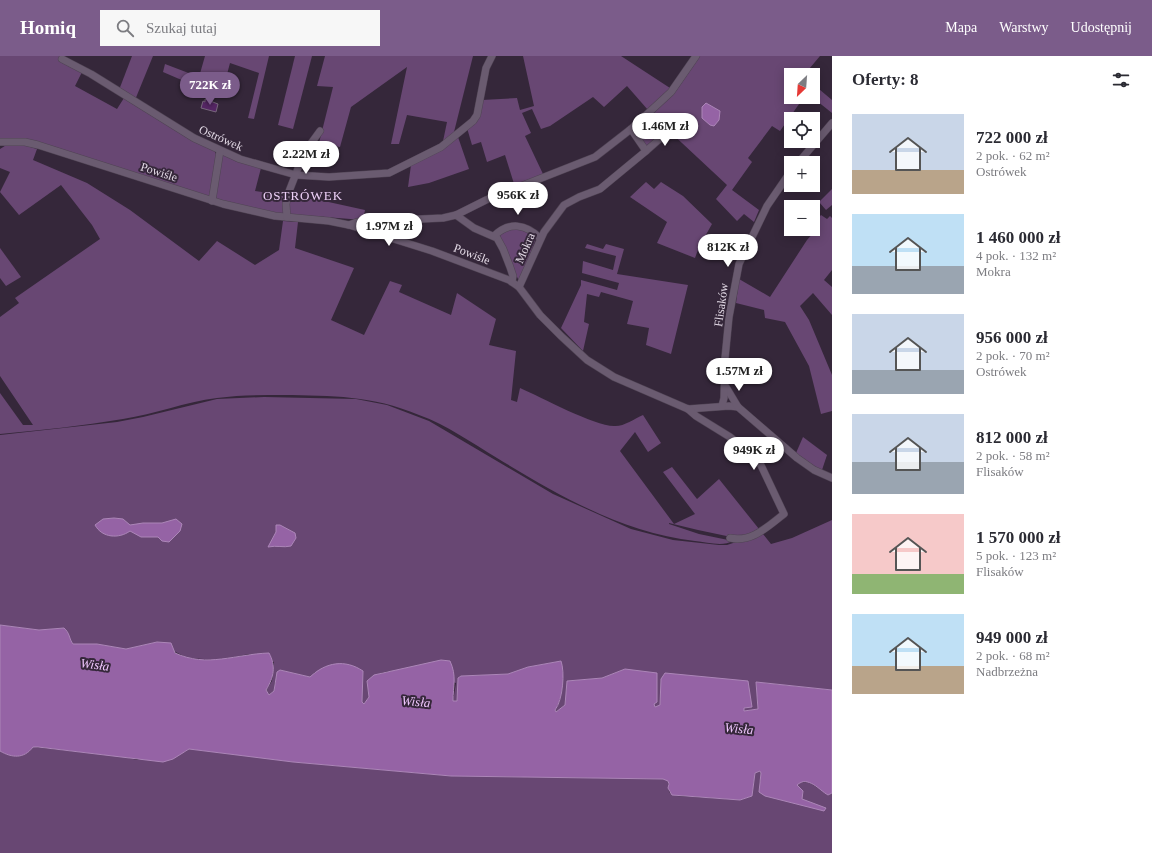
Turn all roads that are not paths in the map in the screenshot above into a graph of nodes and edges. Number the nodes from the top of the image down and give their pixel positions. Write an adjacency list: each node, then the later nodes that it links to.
1 (492, 56): 12 (street, Ostrówek)
2 (696, 56): 6 (street)
3 (62, 59): 9 (street, Ostrówek)
4 (832, 123): 11 (street)
5 (672, 128): 10 (street, Mokra)
6 (631, 129): 10 (street); 15 (street)
7 (320, 131): 12 (street)
8 (0, 142): 14 (street, Powiśle)
9 (220, 151): 12 (street, Ostrówek); 14 (street)
10 (646, 151): 19 (street, Mokra)
11 (804, 156)
12 (296, 175): 16 (street)
13 (784, 181): 22 (street, Flisaków)
14 (212, 201): 16 (street, Powiśle)
15 (456, 215): 17 (street); 18 (street)
16 (287, 217): 17 (street, Powiśle)
17 (350, 225): 20 (street, Powiśle)
18 (494, 236): 19 (street); 20 (street)
19 (540, 238): 21 (street, Mokra)
20 (512, 282): 21 (street, Powiśle)
21 (519, 287): 25 (street, Powiśle)
22 (725, 384): 23 (street, Flisaków); 24 (street, Flisaków)
23 (722, 406): 24 (street, Powiśle); 25 (street, Powiśle)
24 (738, 407): 26 (street)
25 (688, 409): 27 (street)
26 (777, 441): 27 (street); 28 (street)
27 (758, 459): 29 (street)
28 (832, 478)
29 (730, 538)

